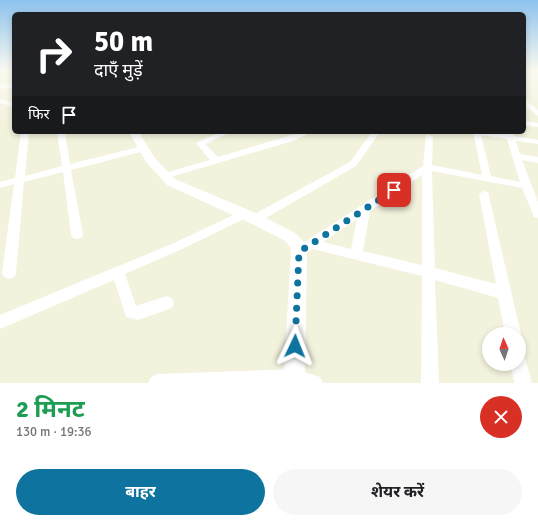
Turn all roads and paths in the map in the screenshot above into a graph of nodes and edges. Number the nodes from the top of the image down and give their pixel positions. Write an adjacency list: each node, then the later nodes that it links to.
1 (0, 101): 3 (street)
2 (526, 102): 4 (street)
3 (12, 104)
4 (538, 114)
5 (526, 123): 6 (street)
6 (538, 125)
7 (25, 134): 28 (street)
8 (61, 134): 25 (street)
9 (135, 134): 20 (street)
10 (222, 134): 23 (street)
11 (281, 134): 18 (street)
12 (303, 134): 18 (street)
13 (375, 134): 34 (street)
14 (478, 134): 27 (street)
15 (499, 134): 16 (street)
16 (510, 135): 19 (street); 21 (street)
17 (429, 137): 24 (street)
18 (290, 139): 23 (street)
19 (538, 142)
20 (142, 148): 25 (street); 26 (street)
21 (517, 156): 22 (street); 30 (street)
22 (538, 160)
23 (216, 161): 26 (street)
24 (426, 167): 27 (street); 32 (street); 39 (street)
25 (67, 168): 28 (street); 35 (street)
26 (164, 176): 34 (street)
27 (487, 178): 30 (street)
28 (20, 180): 29 (street); 40 (street)
29 (0, 185)
30 (526, 186): 33 (street)
31 (484, 194): 41 (street)
32 (365, 208): 36 (street); 37 (street)
33 (538, 214)
34 (249, 216): 36 (street); 38 (street)
35 (76, 235)
36 (304, 248): 37 (street); 46 (street)
37 (356, 255): 39 (street)
38 (118, 272): 42 (street); 43 (street)
39 (428, 272): 41 (street); 49 (street)
40 (9, 273)
41 (504, 293): 44 (street)
42 (167, 303)
43 (0, 322)
44 (511, 327)
45 (520, 371): 50 (street)
46 (294, 380): 47 (street); 48 (street)
47 (157, 383)
48 (314, 383)
49 (430, 383)
50 (523, 383)

